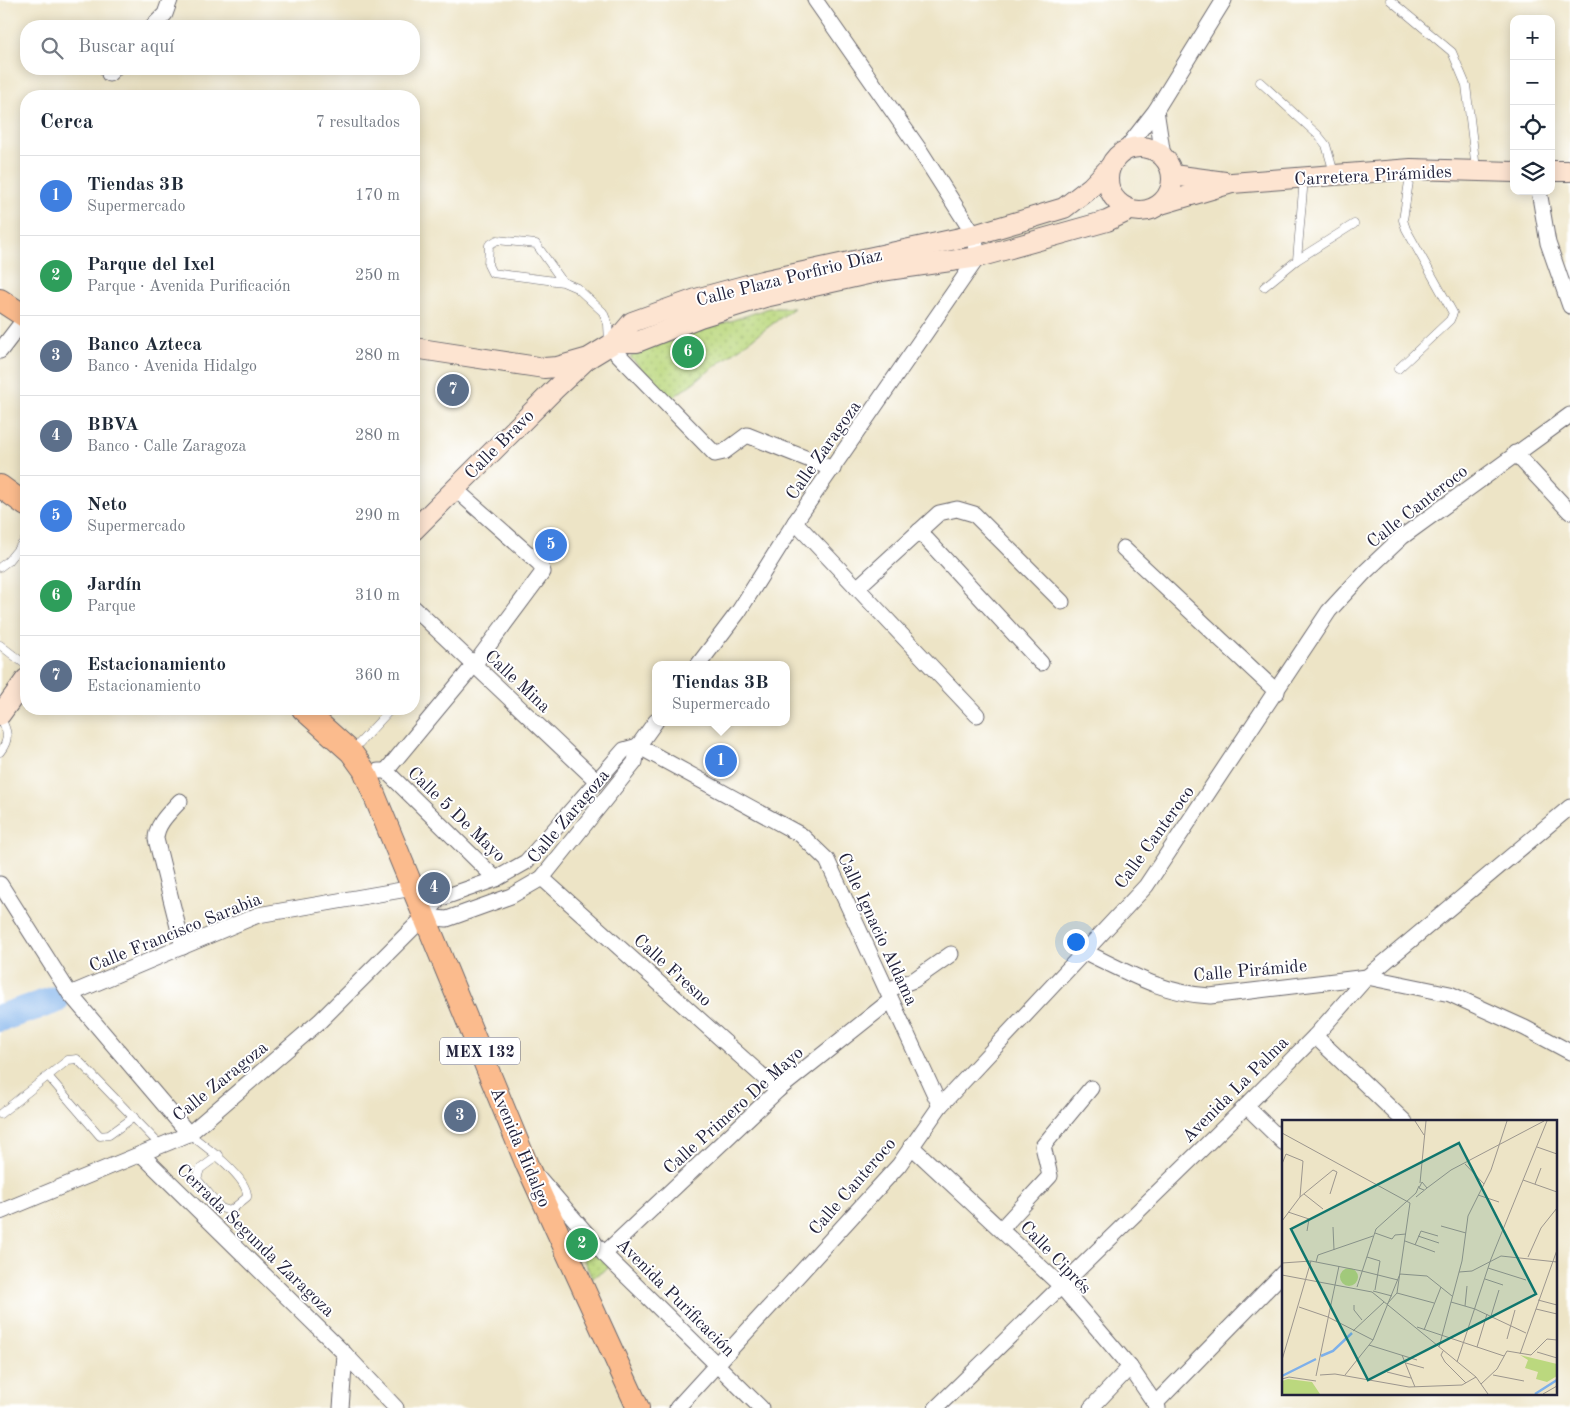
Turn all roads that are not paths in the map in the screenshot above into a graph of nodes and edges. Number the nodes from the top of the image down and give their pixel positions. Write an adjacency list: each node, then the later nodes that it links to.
1 (170, 0): 5 (street)
2 (815, 0): 24 (street)
3 (1224, 0): 7 (street)
4 (1390, 0): 13 (lane)
5 (158, 20)
6 (1260, 82): 17 (lane)
7 (1156, 110): 8 (street); 9 (street)
8 (1124, 151): 9 (main road); 10 (main road)
9 (1163, 156): 16 (main road)
10 (1110, 167): 22 (main road); 24 (main road)
11 (1411, 169): 13 (main road, Carretera Pirámides); 17 (main road, Carretera Pirámides); 37 (lane)
12 (1570, 170): 14 (main road)
13 (1476, 171): 15 (main road, Carretera Pirámides)
14 (1555, 171)
15 (1510, 172)
16 (1173, 175): 19 (main road); 21 (main road)
17 (1335, 175): 18 (main road, Carretera Pirámides)
18 (1304, 178): 19 (main road, Carretera Pirámides); 26 (lane)
19 (1232, 183): 21 (main road)
20 (1540, 195): 30 (street)
21 (1161, 204): 22 (main road)
22 (1130, 210): 25 (main road)
23 (1354, 224): 26 (lane)
24 (974, 235): 25 (street); 33 (main road, Calle Plaza Porfirio Díaz)
25 (978, 256): 33 (main road, Calle Plaza Porfirio Díaz); 40 (street, Calle Zaragoza)
26 (1298, 260): 28 (lane)
27 (563, 282): 27 (lane); 33 (lane)
28 (1264, 287)
29 (0, 300): 31 (main road)
30 (1570, 306)
31 (20, 313)
32 (20, 325): 35 (street)
33 (612, 344): 36 (main road, Calle Plaza Porfirio Díaz); 40 (street)
34 (420, 349): 36 (main road)
35 (0, 352)
36 (586, 359): 42 (main road, Calle Bravo)
37 (1398, 369)
38 (1570, 415): 39 (street, Calle Canteroco)
39 (1515, 453): 44 (street); 60 (street, Calle Canteroco)
40 (834, 469): 45 (street, Calle Zaragoza)
41 (0, 486): 43 (main road)
42 (454, 488): 46 (main road, Calle Bravo); 58 (street)
43 (20, 501)
44 (1570, 512)
45 (796, 522): 51 (street); 56 (street, Calle Zaragoza)
46 (420, 524)
47 (919, 531): 51 (street); 52 (street); 57 (street)
48 (20, 546): 50 (lane)
49 (1123, 548): 60 (street)
50 (0, 567)
51 (857, 588): 64 (street)
52 (1062, 602)
53 (420, 614): 58 (street, Calle Mina)
54 (0, 645): 55 (lane)
55 (20, 660)
56 (701, 661)
57 (1041, 663)
58 (474, 666): 70 (street); 71 (street, Calle Mina)
59 (20, 688): 63 (main road)
60 (1277, 692): 80 (street, Calle Canteroco)
61 (310, 715): 68 (main road, Avenida Hidalgo / MEX 132)
62 (385, 715): 68 (lane)
63 (0, 716): 67 (lane)
64 (977, 716)
65 (652, 726): 66 (street, Calle Zaragoza)
66 (638, 746): 71 (street, Calle Zaragoza); 74 (street, Calle Zaragoza); 84 (street, Calle Ignacio Aldama)
67 (0, 752)
68 (351, 752): 69 (main road, Avenida Hidalgo / MEX 132)
69 (364, 770): 70 (street, Calle 5 De Mayo); 77 (main road, Avenida Hidalgo / MEX 132)
70 (386, 772): 75 (street, Calle 5 De Mayo)
71 (597, 781): 75 (street, Calle Zaragoza)
72 (180, 801): 79 (street)
73 (1570, 806): 82 (street, Avenida La Palma)
74 (542, 878): 78 (street, Calle Zaragoza); 89 (street, Calle Fresno)
75 (496, 879): 78 (street, Calle Zaragoza)
76 (0, 884): 83 (street)
77 (413, 888): 78 (main road, Avenida Hidalgo / MEX 132); 79 (street, Calle Francisco Sarabia)
78 (424, 917): 95 (street, Calle Zaragoza); 101 (main road, Avenida Hidalgo / MEX 132)
79 (183, 946): 83 (street, Calle Francisco Sarabia)
80 (1085, 952): 82 (street, Calle Pirámide); 90 (street, Calle Canteroco)
81 (951, 954): 84 (street, Calle Primero De Mayo)
82 (1367, 977): 85 (street, Avenida La Palma); 86 (street)
83 (70, 994): 95 (street)
84 (889, 995): 89 (street, Calle Primero De Mayo); 90 (street, Calle Ignacio Aldama)
85 (1315, 1036): 91 (street, Avenida La Palma); 94 (street)
86 (1570, 1052)
87 (48, 1076): 92 (lane); 93 (lane); 93 (lane)
88 (1091, 1088): 103 (street)
89 (778, 1090): 104 (street, Calle Primero De Mayo)
90 (940, 1106): 98 (street, Calle Canteroco)
91 (1246, 1106): 96 (street); 106 (street, Avenida La Palma)
92 (0, 1114)
93 (134, 1117): 97 (lane)
94 (1403, 1120)
95 (189, 1134): 97 (street, Calle Zaragoza); 100 (lane)
96 (1282, 1141)
97 (161, 1146): 99 (street, Calle Zaragoza)
98 (911, 1146): 103 (street, Calle Ciprés); 108 (street, Calle Canteroco)
99 (141, 1154): 102 (street, Calle Zaragoza); 107 (street, Cerrada Segunda Zaragoza)
100 (219, 1155): 100 (lane)
101 (528, 1165): 104 (street, Avenida Purificación); 113 (main road, Avenida Hidalgo / MEX 132)
102 (0, 1212)
103 (1002, 1228): 106 (street, Calle Ciprés)
104 (604, 1254): 108 (street, Avenida Purificación)
105 (1282, 1274): 110 (street)
106 (1060, 1285): 109 (street, Calle Ciprés); 116 (street, Avenida La Palma)
107 (345, 1354): 111 (street); 112 (street, Cerrada Segunda Zaragoza)
108 (716, 1364): 114 (street, Calle Canteroco); 115 (street, Avenida Purificación)
109 (1130, 1367): 110 (street, Calle Ciprés); 117 (street)
110 (1156, 1406)
111 (340, 1408)
112 (396, 1408)
113 (638, 1408)
114 (677, 1408)
115 (761, 1408)
116 (936, 1408)
117 (1090, 1408)

